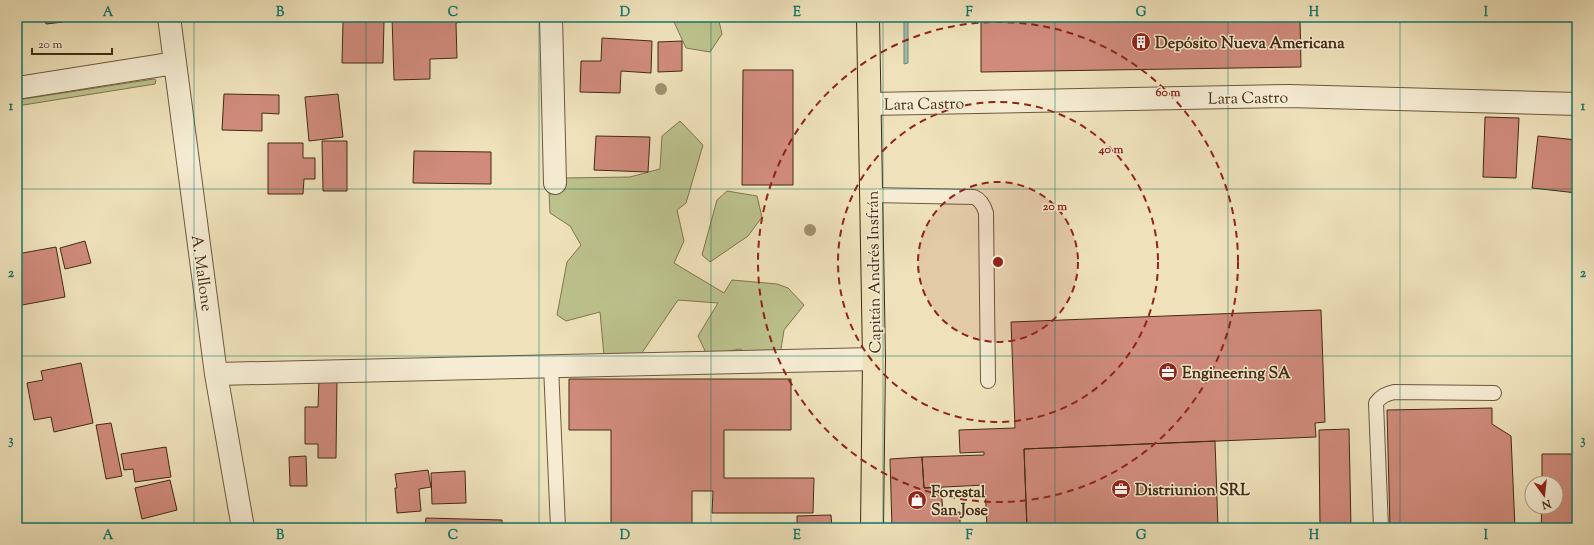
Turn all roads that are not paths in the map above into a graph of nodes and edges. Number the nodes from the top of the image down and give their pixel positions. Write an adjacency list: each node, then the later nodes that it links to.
1 (169, 17): 4 (street, A. Mallone)
2 (551, 17): 8 (street)
3 (868, 17): 6 (main road, Capitán Andrés Insfrán)
4 (175, 63): 5 (street); 12 (street, A. Mallone)
5 (17, 88)
6 (870, 104): 7 (street, Lara Castro); 9 (main road, Capitán Andrés Insfrán)
7 (1577, 104)
8 (555, 183)
9 (871, 195): 10 (main road, Capitán Andrés Insfrán); 13 (lane)
10 (874, 359): 11 (street); 17 (main road, Capitán Andrés Insfrán)
11 (551, 366): 12 (street); 16 (lane)
12 (216, 374): 15 (street, A. Mallone)
13 (988, 381)
14 (1494, 393): 18 (lane)
15 (243, 528)
16 (558, 528)
17 (872, 528)
18 (1382, 528)

